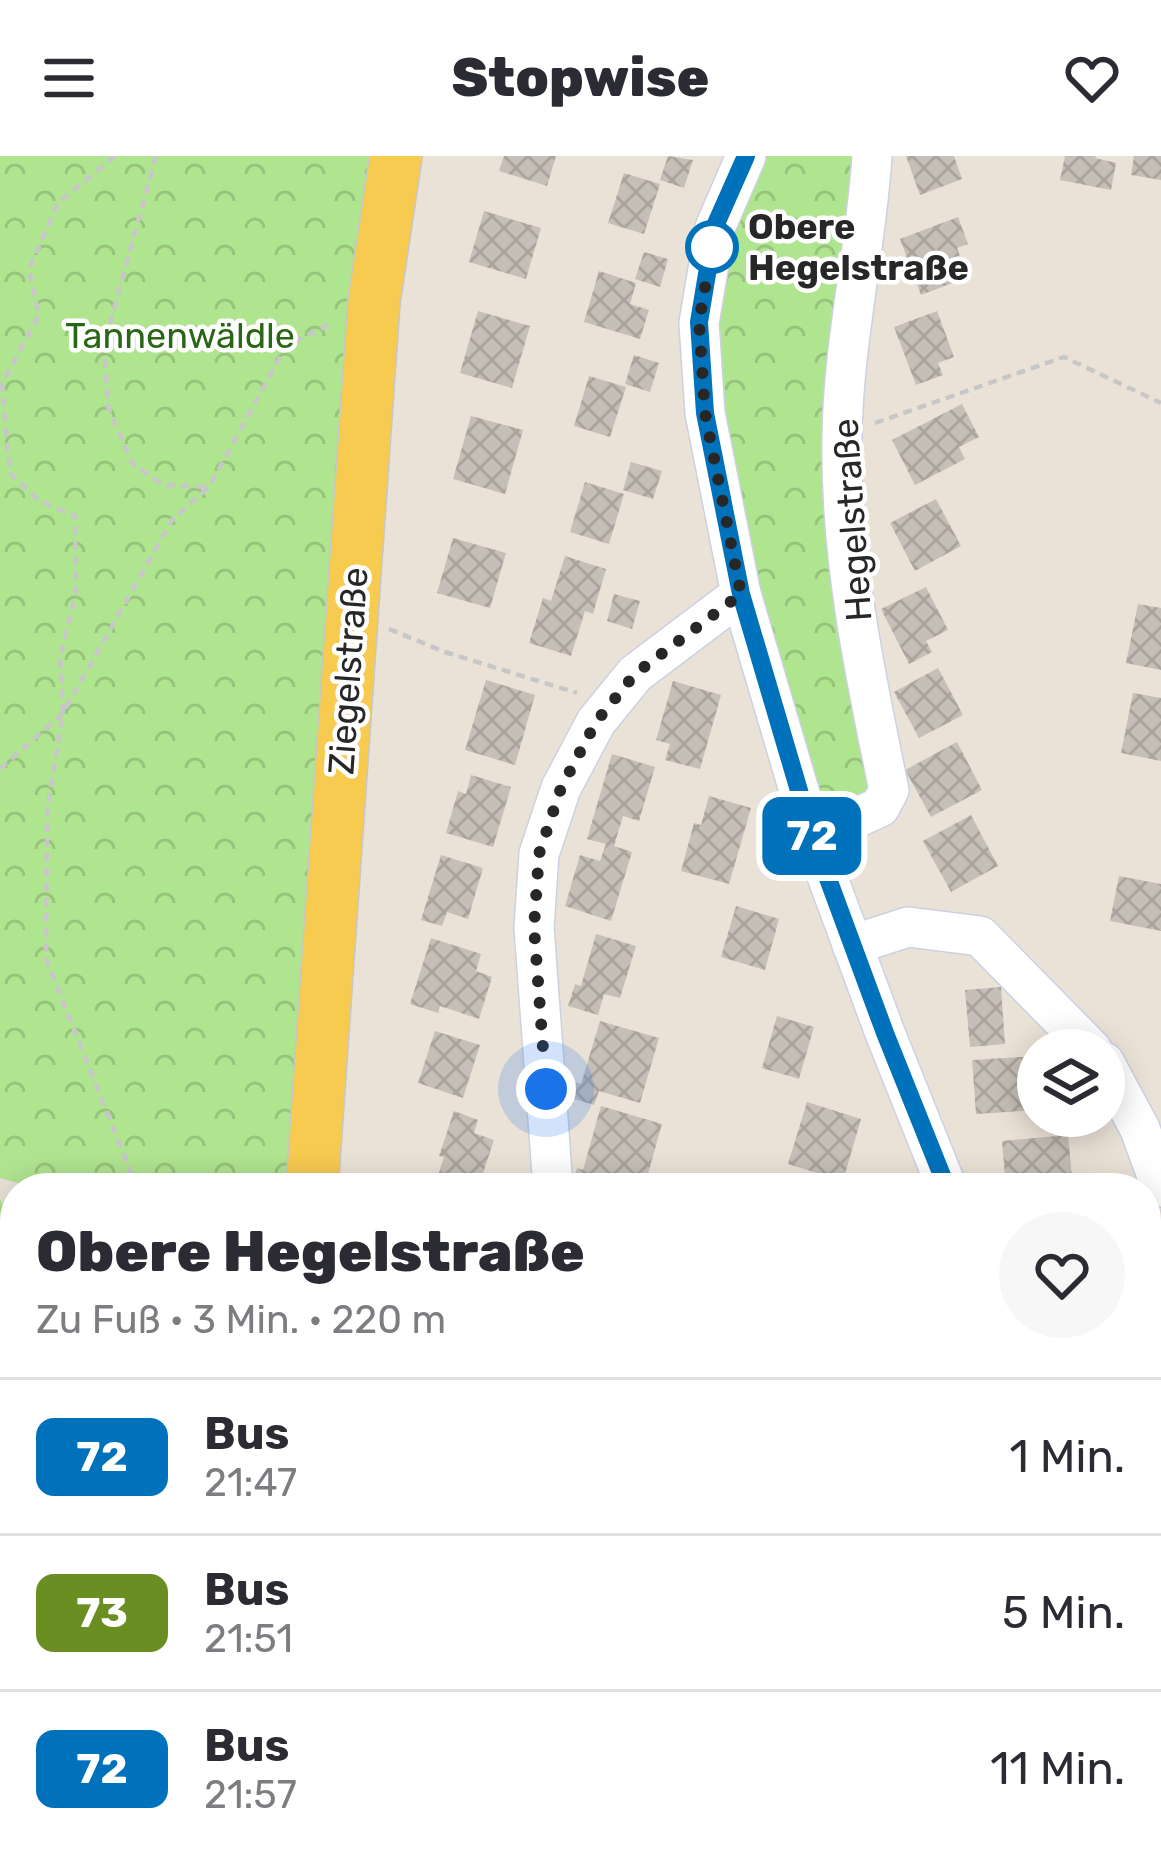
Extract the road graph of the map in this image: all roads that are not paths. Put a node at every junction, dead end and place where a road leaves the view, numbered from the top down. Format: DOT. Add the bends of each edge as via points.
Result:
graph roads {
  1 [pos="396,156"];
  2 [pos="746,156"];
  3 [pos="872,156"];
  4 [pos="741,594"];
  5 [pos="813,838"];
  6 [pos="852,945"];
  7 [pos="1071,1029"];
  8 [pos="1125,1101"];
  9 [pos="313,1173"];
  10 [pos="552,1173"];
  11 [pos="941,1173"];
  12 [pos="1156,1173"];
  1 -- 9 [label="main road, Ziegelstraße" via="374,302"];
  2 -- 4 [label="street" via="715,226 699,322 705,413"];
  3 -- 5 [label="street, Hegelstraße" via="850,327 843,502 861,654 889,790 880,807"];
  4 -- 5 [label="street"];
  4 -- 10 [label="street" via="635,674 596,722 539,854 534,927"];
  5 -- 6 [label="street"];
  6 -- 7 [label="street" via="908,927 980,936"];
  6 -- 11 [label="street"];
  8 -- 12 [label="street"];
}
